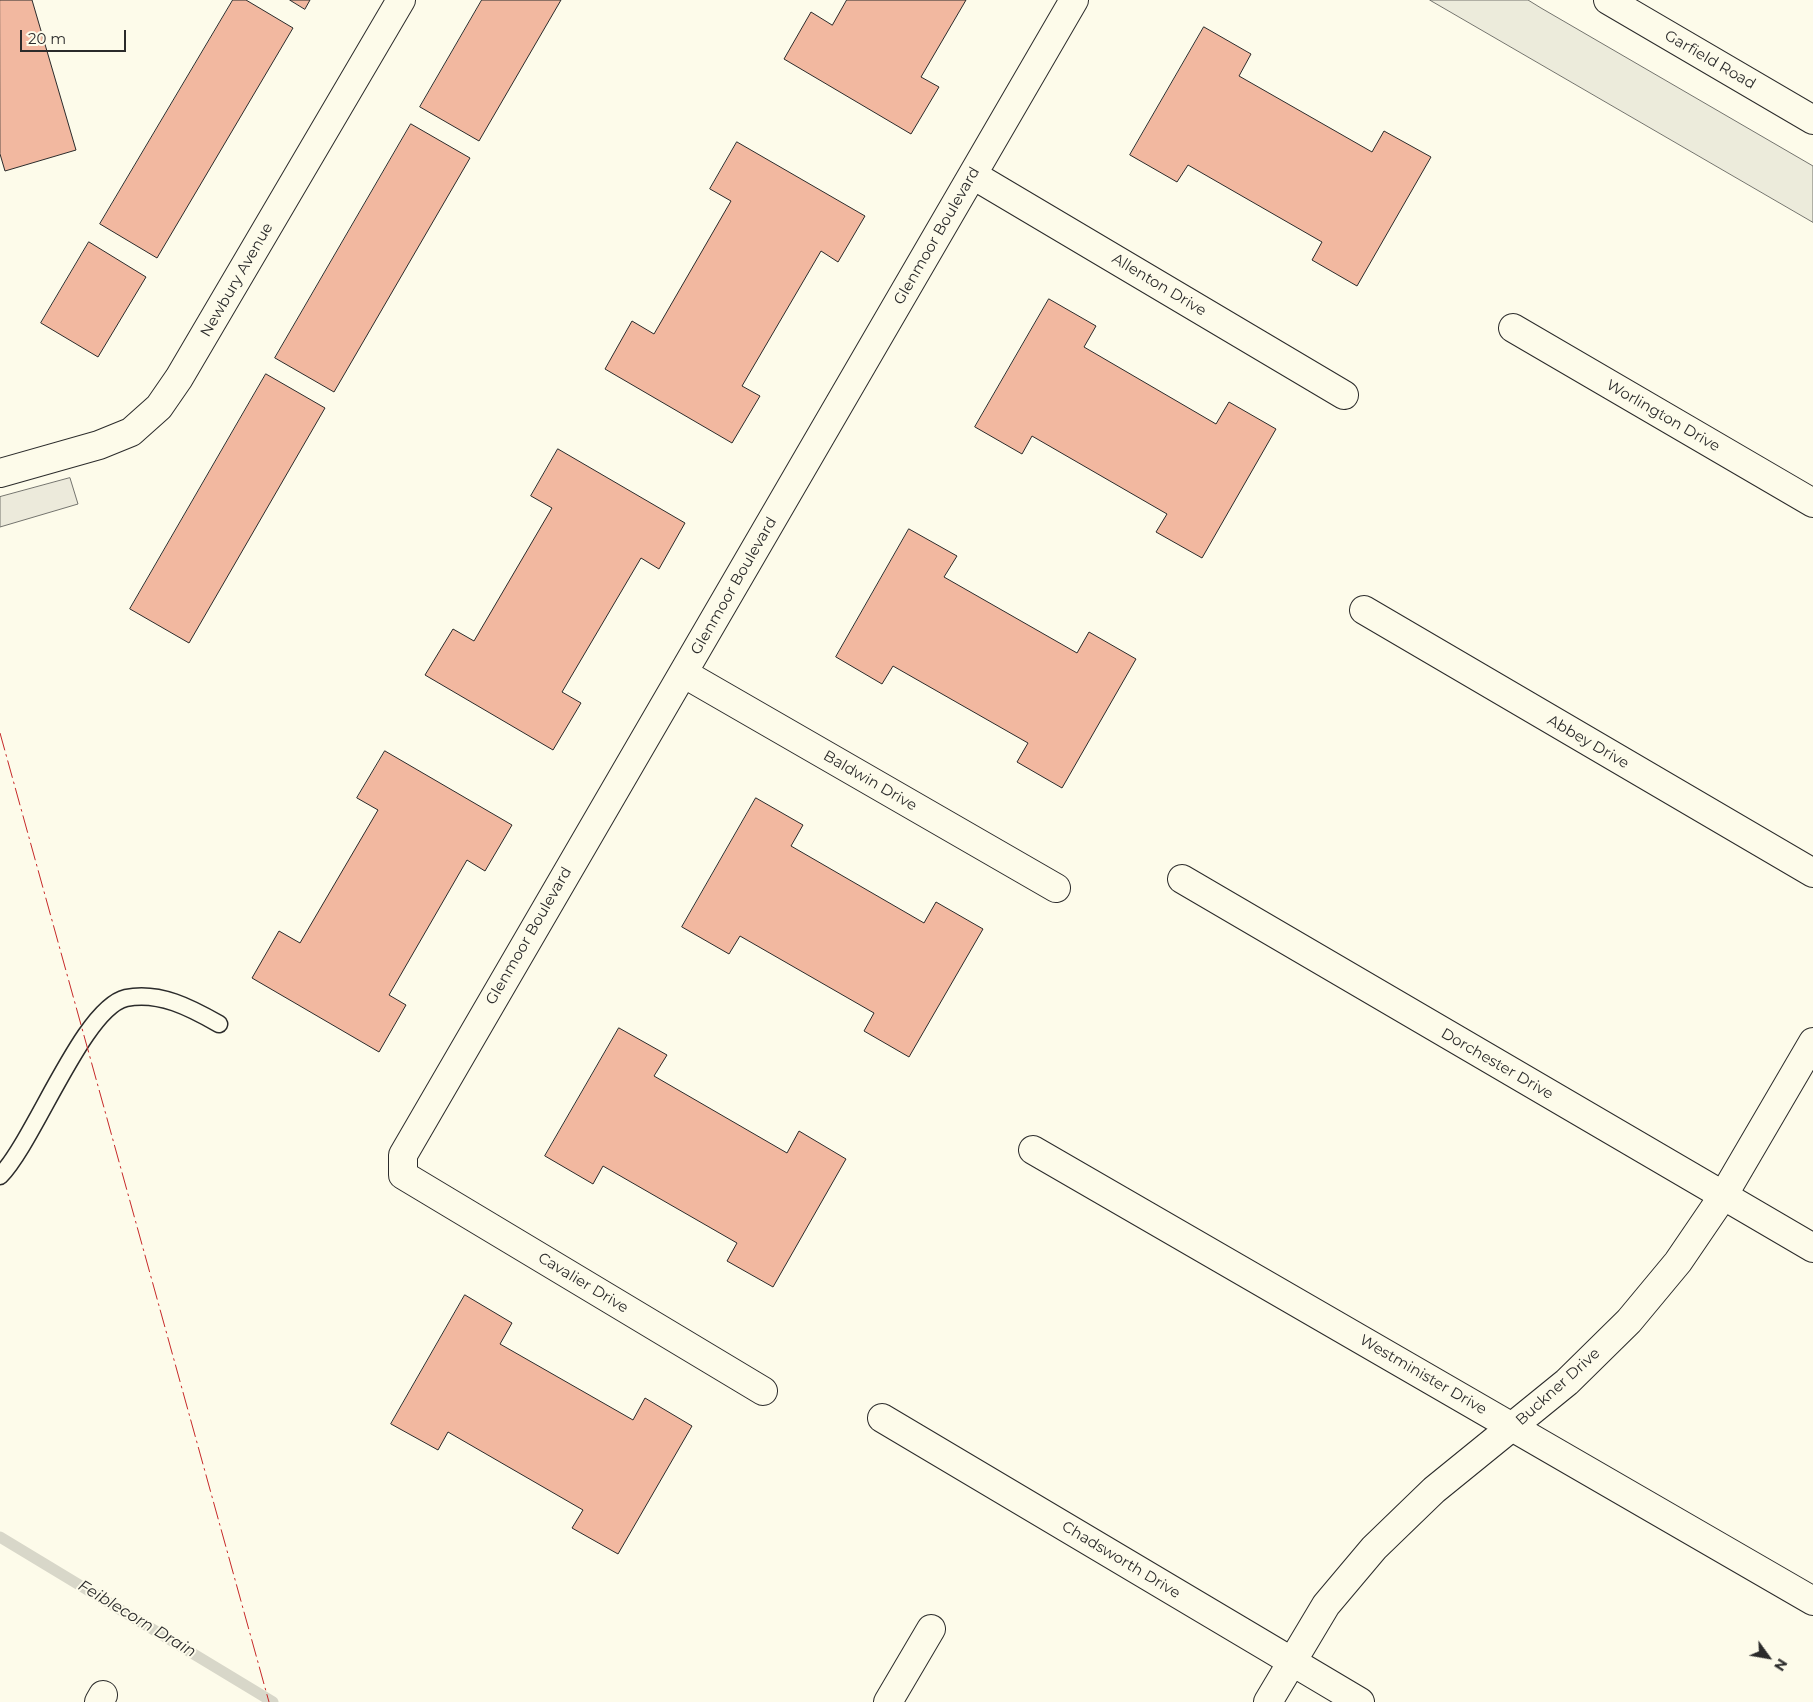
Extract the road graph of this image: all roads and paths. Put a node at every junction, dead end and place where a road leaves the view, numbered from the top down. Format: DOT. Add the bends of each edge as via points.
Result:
graph roads {
  1 [pos="401,0"];
  2 [pos="1074,0"];
  3 [pos="1608,0"];
  4 [pos="1813,120"];
  5 [pos="974,175"];
  6 [pos="1513,328"];
  7 [pos="1344,395"];
  8 [pos="0,474"];
  9 [pos="1813,503"];
  10 [pos="1364,610"];
  11 [pos="683,673"];
  12 [pos="1813,873"];
  13 [pos="1182,879"];
  14 [pos="1056,888"];
  15 [pos="219,1024"];
  16 [pos="1813,1042"];
  17 [pos="1033,1150"];
  18 [pos="0,1176"];
  19 [pos="403,1176"];
  20 [pos="1723,1196"];
  21 [pos="1813,1248"];
  22 [pos="763,1391"];
  23 [pos="882,1418"];
  24 [pos="1514,1427"];
  25 [pos="1813,1601"];
  26 [pos="931,1628"];
  27 [pos="1291,1662"];
  28 [pos="888,1702"];
  29 [pos="1268,1702"];
  30 [pos="1360,1702"];
  1 -- 8 [label="street, Newbury Avenue" via="159,407 131,432 100,445"];
  2 -- 5 [label="street, Glenmoor Boulevard"];
  3 -- 4 [label="street, Garfield Road"];
  5 -- 7 [label="street, Allenton Drive"];
  5 -- 11 [label="street, Glenmoor Boulevard"];
  6 -- 9 [label="street, Worlington Drive"];
  10 -- 12 [label="street, Abbey Drive"];
  11 -- 14 [label="street, Baldwin Drive"];
  11 -- 19 [label="street, Glenmoor Boulevard" via="412,1136 403,1155"];
  13 -- 20 [label="street, Dorchester Drive"];
  15 -- 18 [label="lane" via="171,1000 143,996 124,998 104,1010 89,1029 22,1147"];
  16 -- 20 [label="street, Buckner Drive"];
  17 -- 24 [label="street, Westminister Drive"];
  19 -- 22 [label="street, Cavalier Drive"];
  20 -- 21 [label="street, Dorchester Drive"];
  20 -- 24 [label="street, Buckner Drive" via="1678,1262 1630,1320 1567,1382"];
  23 -- 27 [label="street, Chadsworth Drive"];
  24 -- 25 [label="street, Westminister Drive"];
  24 -- 27 [label="street, Buckner Drive" via="1434,1490 1374,1548 1326,1605"];
  26 -- 28 [label="street"];
  27 -- 29 [label="street, Buckner Drive"];
  27 -- 30 [label="street, Chadsworth Drive"];
}
